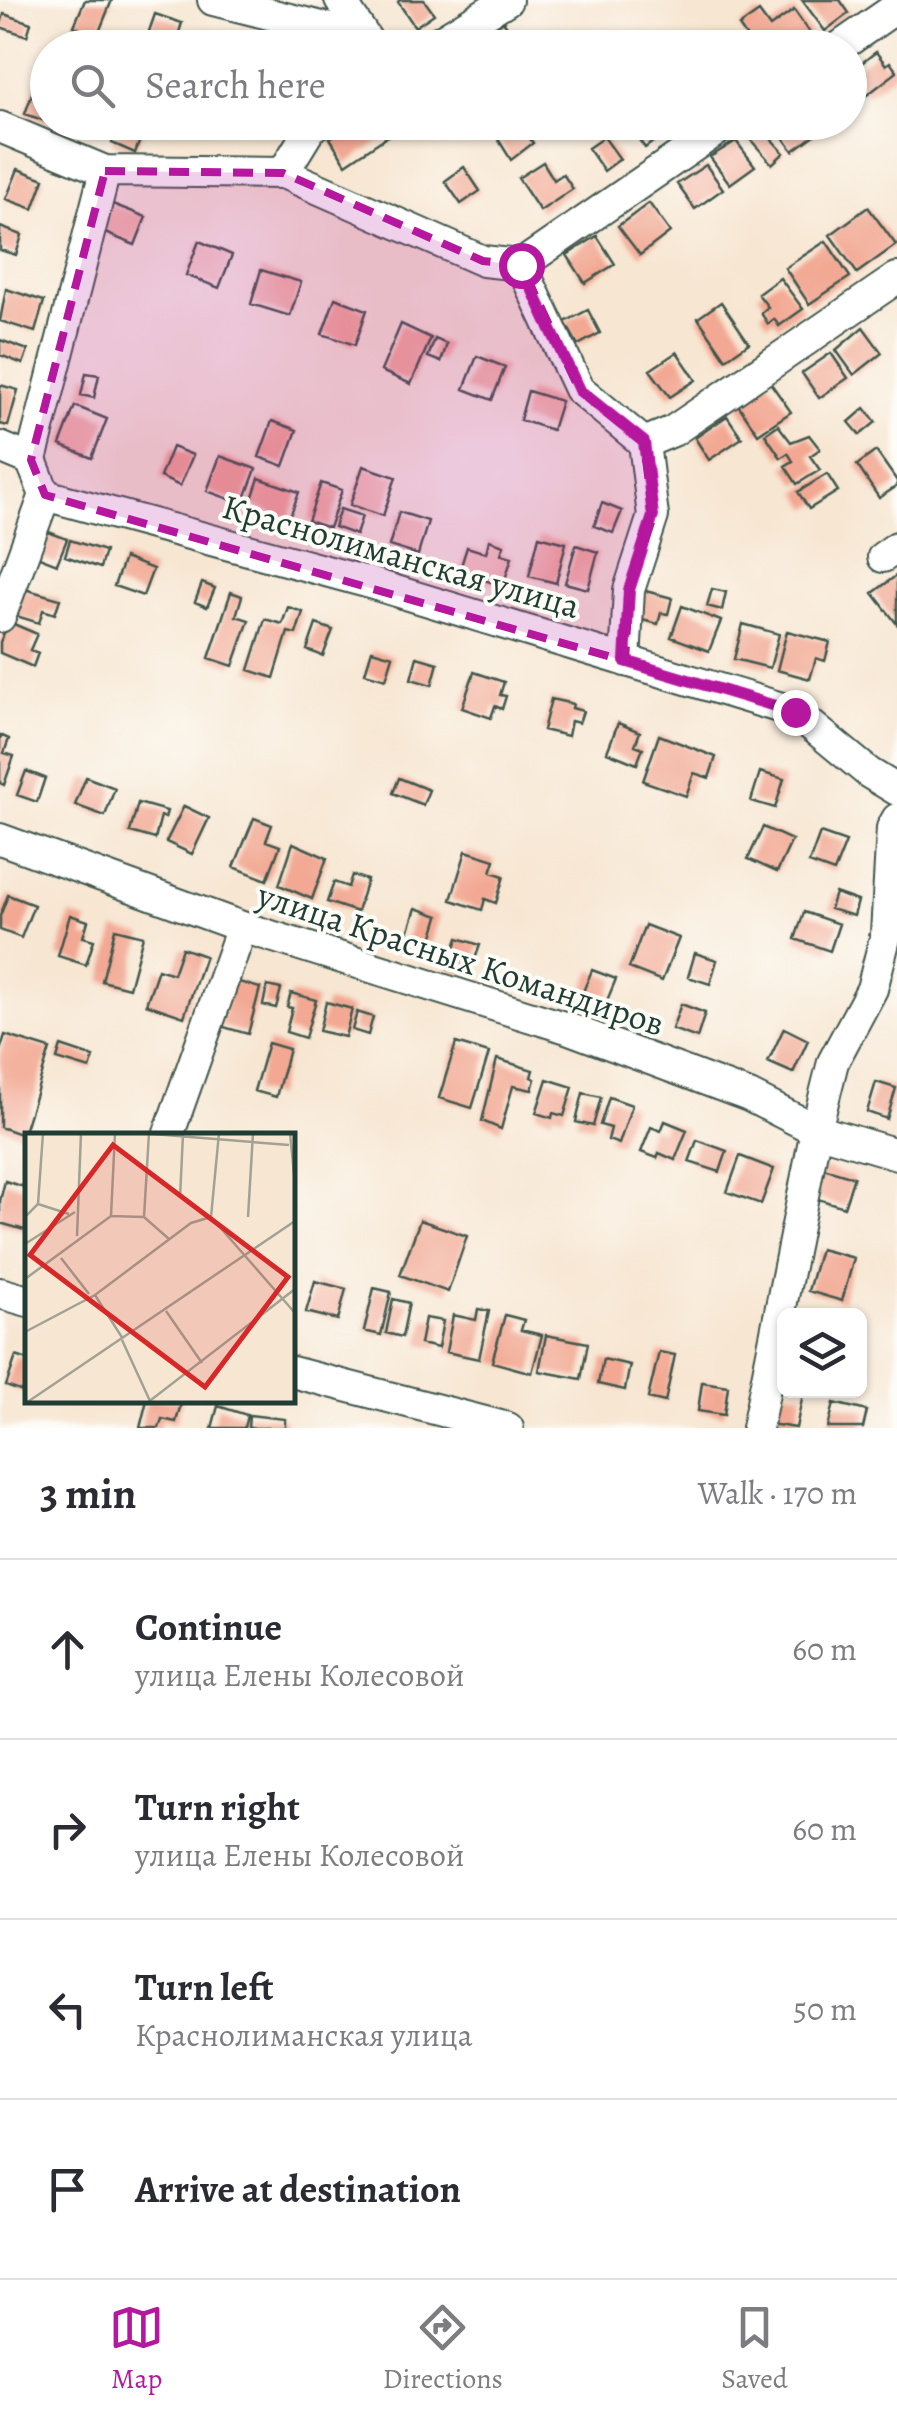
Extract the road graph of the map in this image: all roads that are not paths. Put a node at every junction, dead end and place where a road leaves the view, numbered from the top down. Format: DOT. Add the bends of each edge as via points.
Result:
graph roads {
  1 [pos="213,0"];
  2 [pos="340,0"];
  3 [pos="507,0"];
  4 [pos="897,8"];
  5 [pos="330,30"];
  6 [pos="361,30"];
  7 [pos="458,30"];
  8 [pos="865,30"];
  9 [pos="0,127"];
  10 [pos="30,140"];
  11 [pos="31,140"];
  12 [pos="303,140"];
  13 [pos="703,140"];
  14 [pos="105,171"];
  15 [pos="283,173"];
  16 [pos="521,265"];
  17 [pos="897,278"];
  18 [pos="644,442"];
  19 [pos="0,447"];
  20 [pos="31,460"];
  21 [pos="45,494"];
  22 [pos="0,616"];
  23 [pos="625,661"];
  24 [pos="897,790"];
  25 [pos="897,818"];
  26 [pos="0,839"];
  27 [pos="242,928"];
  28 [pos="816,1130"];
  29 [pos="169,1133"];
  30 [pos="897,1154"];
  31 [pos="0,1293"];
  32 [pos="25,1299"];
  33 [pos="295,1373"];
  34 [pos="508,1428"];
  35 [pos="757,1428"];
  1 -- 5 [label="street"];
  2 -- 6 [label="street"];
  3 -- 7 [label="street"];
  4 -- 8 [label="street"];
  9 -- 10 [label="street"];
  11 -- 14 [label="street"];
  12 -- 15 [label="street"];
  13 -- 16 [label="street"];
  14 -- 15 [label="street"];
  14 -- 20 [label="street"];
  15 -- 16 [label="street" via="484,262"];
  16 -- 18 [label="street" via="579,390"];
  17 -- 18 [label="street" via="674,431"];
  18 -- 23 [label="street" via="653,516 629,590"];
  19 -- 20 [label="street"];
  20 -- 21 [label="street"];
  21 -- 22 [label="street"];
  21 -- 23 [label="street, Краснолиманская улица"];
  23 -- 24 [label="street, Краснолиманская улица" via="795,712"];
  25 -- 28 [label="street" via="886,934 872,989 834,1062"];
  26 -- 27 [label="street, улица Красных Командиров"];
  27 -- 28 [label="street, улица Красных Командиров" via="567,1028 749,1096"];
  27 -- 29 [label="street"];
  28 -- 30 [label="street, улица Красных Командиров"];
  28 -- 35 [label="street"];
  31 -- 32 [label="street"];
  33 -- 34 [label="street"];
}
